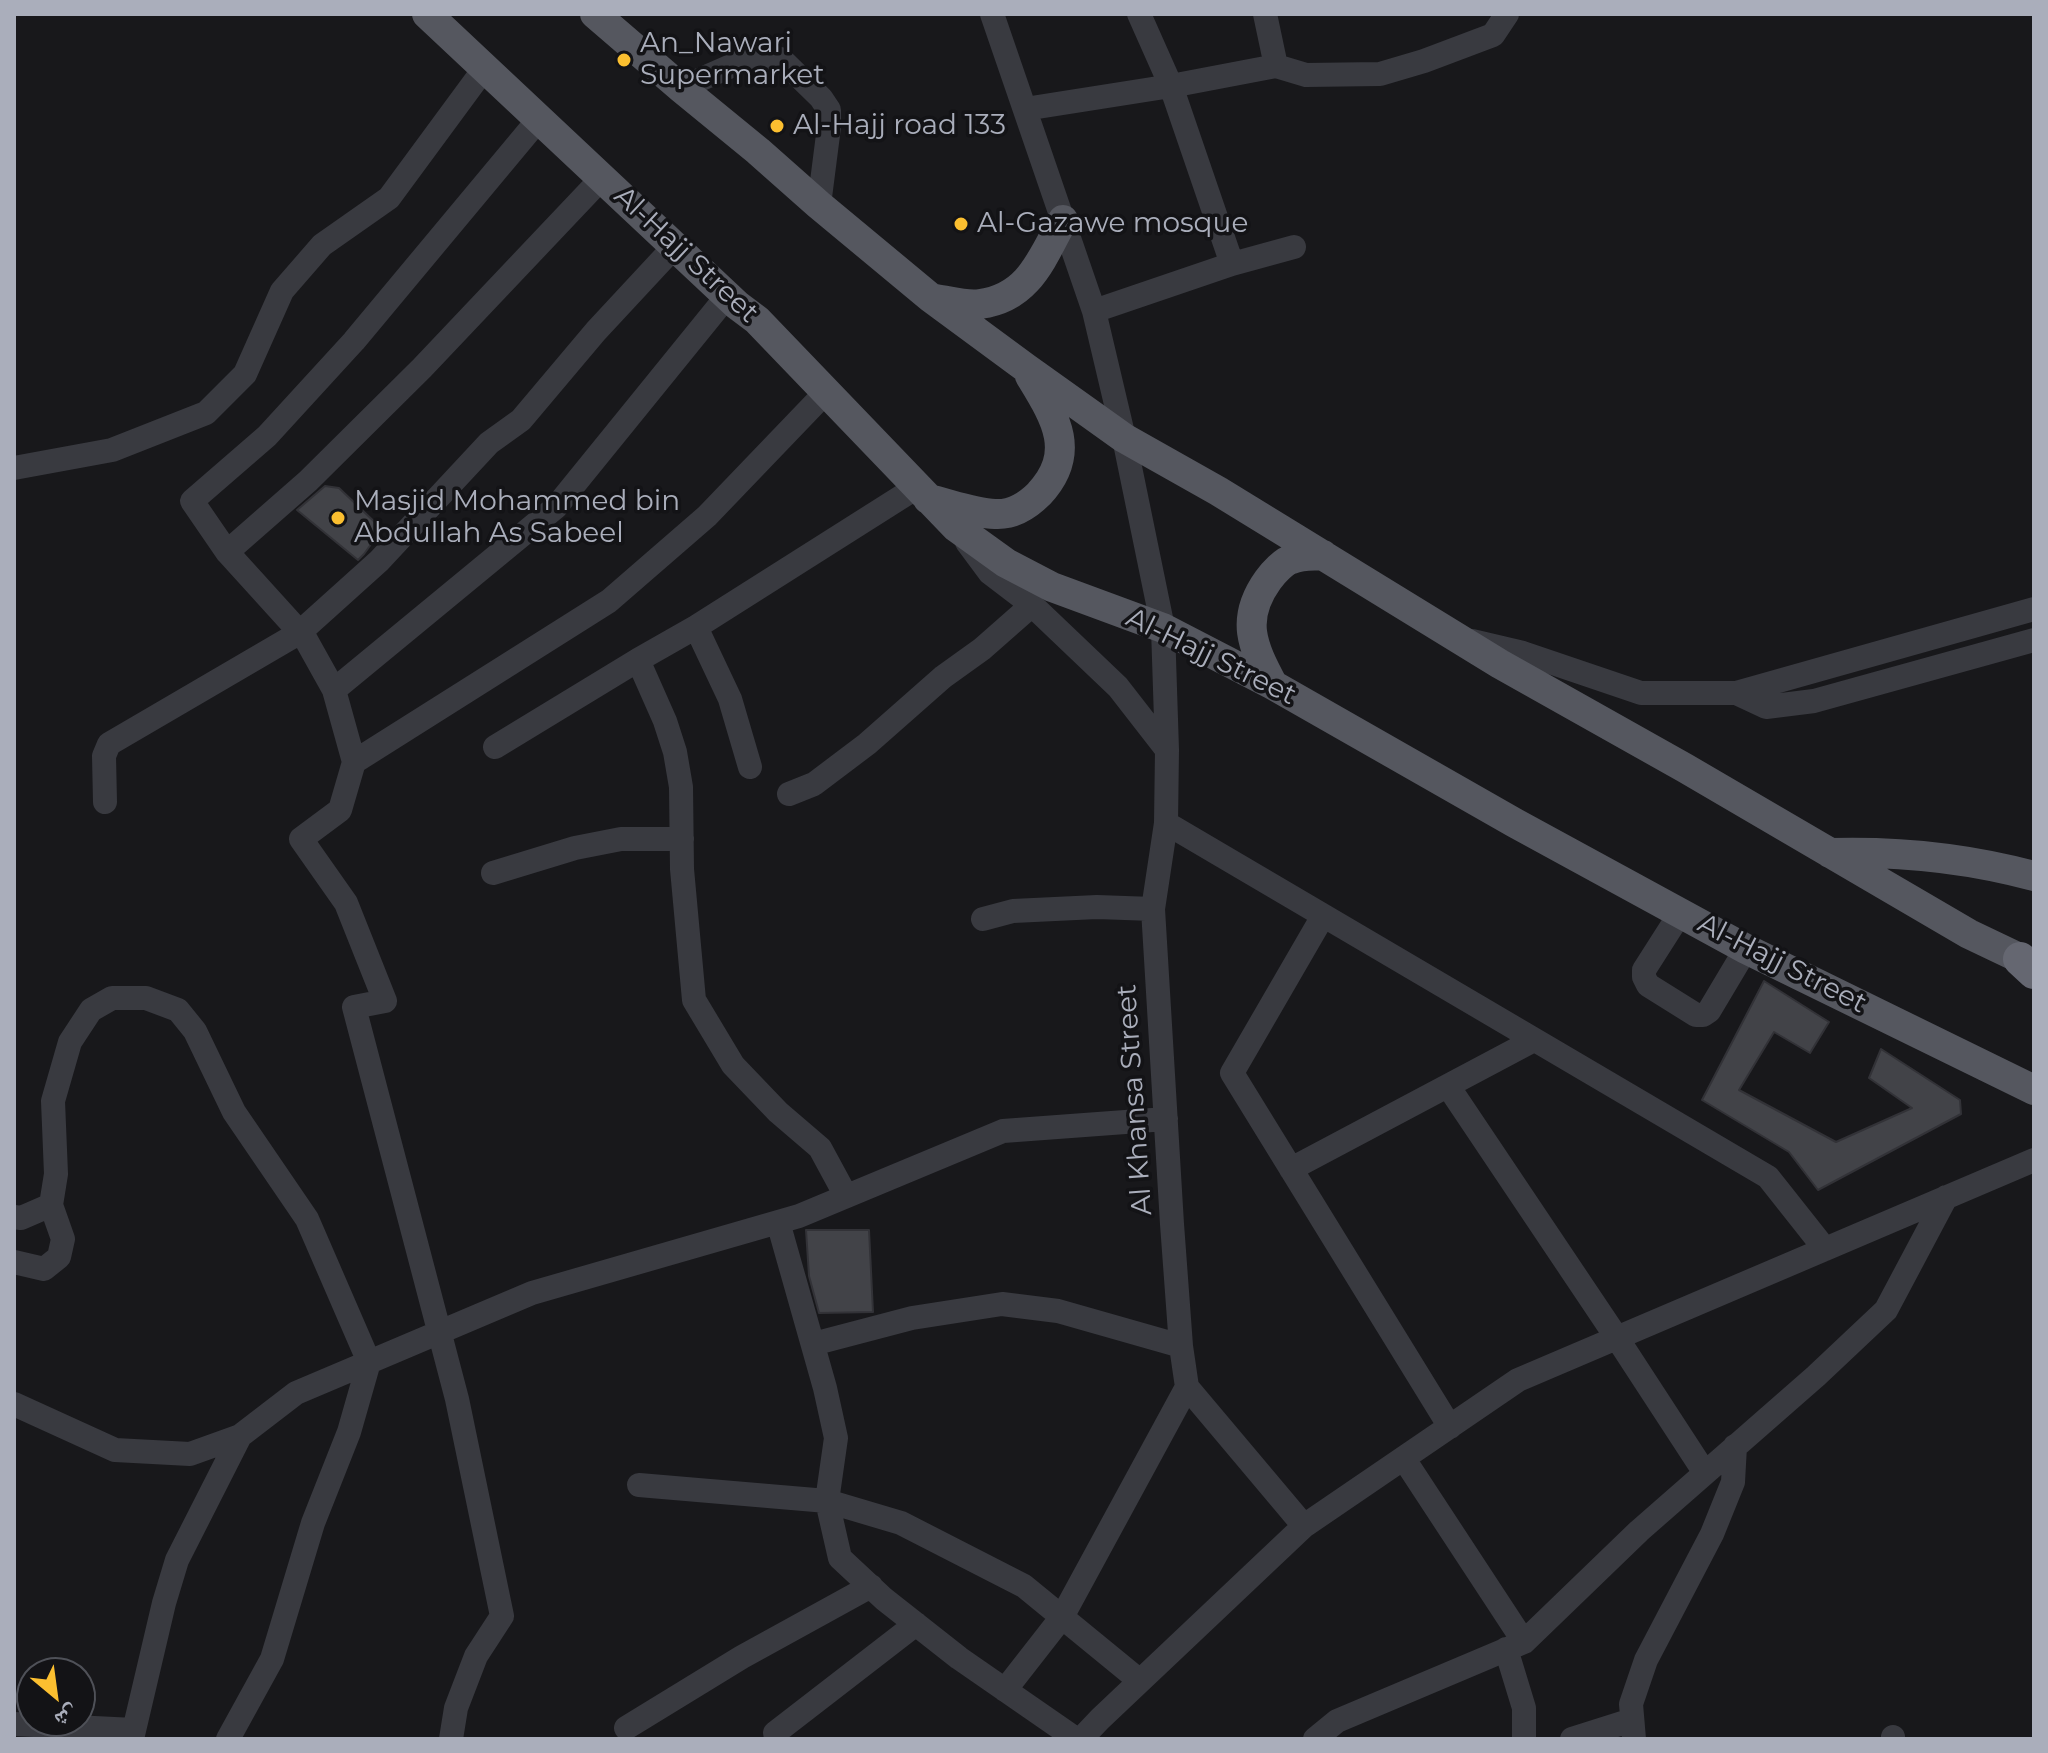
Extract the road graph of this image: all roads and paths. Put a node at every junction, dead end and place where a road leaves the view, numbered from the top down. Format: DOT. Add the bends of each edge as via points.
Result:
graph roads {
  1 [pos="427,14"];
  2 [pos="992,14"];
  3 [pos="1139,14"];
  4 [pos="1265,14"];
  5 [pos="1507,14"];
  6 [pos="602,16"];
  7 [pos="1276,66"];
  8 [pos="484,69"];
  9 [pos="1171,86"];
  10 [pos="681,88"];
  11 [pos="1025,109"];
  12 [pos="539,119"];
  13 [pos="602,178"];
  14 [pos="819,205"];
  15 [pos="1063,220"];
  16 [pos="675,246"];
  17 [pos="1294,247"];
  18 [pos="1232,264"];
  19 [pos="728,295"];
  20 [pos="931,298"];
  21 [pos="1094,311"];
  22 [pos="1026,368"];
  23 [pos="826,392"];
  24 [pos="1124,438"];
  25 [pos="14,468"];
  26 [pos="922,493"];
  27 [pos="956,527"];
  28 [pos="227,552"];
  29 [pos="1323,555"];
  30 [pos="1032,605"];
  31 [pos="2034,609"];
  32 [pos="696,627"];
  33 [pos="1163,628"];
  34 [pos="299,633"];
  35 [pos="1456,637"];
  36 [pos="2034,640"];
  37 [pos="638,660"];
  38 [pos="1273,685"];
  39 [pos="334,690"];
  40 [pos="1736,693"];
  41 [pos="495,747"];
  42 [pos="1167,750"];
  43 [pos="354,762"];
  44 [pos="750,767"];
  45 [pos="789,794"];
  46 [pos="105,802"];
  47 [pos="1166,823"];
  48 [pos="682,839"];
  49 [pos="1830,853"];
  50 [pos="493,873"];
  51 [pos="2034,876"];
  52 [pos="1153,909"];
  53 [pos="1681,912"];
  54 [pos="1323,916"];
  55 [pos="983,919"];
  56 [pos="1746,949"];
  57 [pos="2029,966"];
  58 [pos="1534,1040"];
  59 [pos="1448,1086"];
  60 [pos="2034,1090"];
  61 [pos="1166,1119"];
  62 [pos="2034,1160"];
  63 [pos="1291,1169"];
  64 [pos="846,1196"];
  65 [pos="1946,1197"];
  66 [pos="51,1205"];
  67 [pos="14,1217"];
  68 [pos="778,1222"];
  69 [pos="1825,1249"];
  70 [pos="14,1262"];
  71 [pos="439,1333"];
  72 [pos="1617,1338"];
  73 [pos="813,1344"];
  74 [pos="1181,1346"];
  75 [pos="369,1362"];
  76 [pos="1187,1387"];
  77 [pos="14,1404"];
  78 [pos="1450,1427"];
  79 [pos="240,1436"];
  80 [pos="1735,1446"];
  81 [pos="1404,1459"];
  82 [pos="1705,1473"];
  83 [pos="639,1485"];
  84 [pos="827,1501"];
  85 [pos="1304,1526"];
  86 [pos="871,1586"];
  87 [pos="1062,1617"];
  88 [pos="916,1624"];
  89 [pos="1515,1646"];
  90 [pos="1140,1681"];
  91 [pos="1005,1690"];
  92 [pos="14,1724"];
  93 [pos="626,1728"];
  94 [pos="1633,1730"];
  95 [pos="775,1733"];
  96 [pos="133,1735"];
  97 [pos="228,1739"];
  98 [pos="451,1739"];
  99 [pos="1079,1739"];
  100 [pos="1315,1739"];
  101 [pos="1524,1739"];
  102 [pos="1572,1739"];
  1 -- 8 [label="main road, Al-Hajj Street"];
  2 -- 11 [label="street"];
  3 -- 9 [label="street"];
  4 -- 7 [label="street"];
  5 -- 7 [label="street" via="1493,35 1380,74 1306,75"];
  6 -- 10 [label="main road"];
  7 -- 9 [label="street"];
  8 -- 12 [label="main road, Al-Hajj Street"];
  8 -- 25 [label="street" via="389,198 322,245 282,291 245,374 206,413 112,450"];
  9 -- 11 [label="street"];
  9 -- 18 [label="street"];
  10 -- 14 [label="main road"];
  10 -- 14 [label="street" via="747,59 781,59 829,110"];
  11 -- 15 [label="street"];
  12 -- 13 [label="main road, Al-Hajj Street"];
  12 -- 28 [label="street" via="354,341 267,436 192,501"];
  13 -- 16 [label="main road, Al-Hajj Street"];
  13 -- 28 [label="street" via="422,368"];
  14 -- 20 [label="main road"];
  15 -- 20 [label="main road" via="1027,283 1007,298 977,305"];
  15 -- 21 [label="street"];
  16 -- 19 [label="main road, Al-Hajj Street"];
  16 -- 34 [label="street" via="521,420 489,443 379,561"];
  17 -- 18 [label="street"];
  18 -- 21 [label="street"];
  19 -- 23 [label="main road, Al-Hajj Street"];
  19 -- 39 [label="street" via="556,507"];
  20 -- 22 [label="main road"];
  21 -- 24 [label="street"];
  22 -- 24 [label="main road"];
  22 -- 26 [label="main road" via="1055,420 1061,451 1046,486 1029,504 997,515"];
  23 -- 26 [label="main road, Al-Hajj Street"];
  23 -- 43 [label="street" via="707,516 609,601"];
  24 -- 29 [label="main road"];
  24 -- 33 [label="street, Al Khansa Street"];
  26 -- 27 [label="main road, Al-Hajj Street"];
  26 -- 32 [label="street"];
  27 -- 30 [label="street" via="990,573"];
  27 -- 33 [label="main road, Al-Hajj Street" via="1006,563 1052,587"];
  28 -- 34 [label="street"];
  29 -- 35 [label="main road"];
  29 -- 38 [label="main road" via="1290,559 1256,597 1252,634"];
  30 -- 42 [label="street" via="1118,687"];
  30 -- 45 [label="street" via="867,744 814,784"];
  31 -- 40 [label="street"];
  32 -- 37 [label="street"];
  32 -- 44 [label="street" via="730,699"];
  33 -- 38 [label="main road, Al-Hajj Street"];
  33 -- 42 [label="street, Al Khansa Street"];
  34 -- 39 [label="street"];
  34 -- 46 [label="street" via="109,744 104,756"];
  35 -- 40 [label="street" via="1523,653 1641,693"];
  35 -- 49 [label="main road"];
  36 -- 40 [label="street" via="1814,701 1766,707"];
  37 -- 41 [label="street"];
  37 -- 48 [label="street" via="675,752"];
  38 -- 53 [label="main road, Al-Hajj Street"];
  39 -- 43 [label="street"];
  42 -- 47 [label="street, Al Khansa Street"];
  43 -- 71 [label="street" via="340,810 301,839 346,903 385,1001 354,1007"];
  47 -- 52 [label="street, Al Khansa Street"];
  47 -- 54 [label="street"];
  48 -- 50 [label="street" via="621,839"];
  48 -- 64 [label="street" via="694,1000 733,1065 820,1148"];
  49 -- 51 [label="main road" via="1927,855"];
  49 -- 57 [label="main road"];
  52 -- 55 [label="street" via="1013,911"];
  52 -- 61 [label="street, Al Khansa Street"];
  53 -- 56 [label="main road, Al-Hajj Street"];
  53 -- 56 [label="street" via="1644,977 1648,985 1696,1015 1709,1011"];
  54 -- 58 [label="street"];
  54 -- 63 [label="street" via="1232,1073"];
  56 -- 60 [label="main road, Al-Hajj Street"];
  58 -- 59 [label="street"];
  58 -- 69 [label="street" via="1768,1177"];
  59 -- 63 [label="street"];
  59 -- 72 [label="street"];
  61 -- 64 [label="street" via="1003,1131"];
  61 -- 74 [label="street, Al Khansa Street"];
  62 -- 65 [label="street"];
  63 -- 78 [label="street"];
  64 -- 68 [label="street"];
  65 -- 69 [label="street"];
  65 -- 80 [label="street" via="1886,1310"];
  66 -- 67 [label="street"];
  66 -- 70 [label="street" via="63,1239 59,1257 44,1269"];
  66 -- 75 [label="street" via="56,1174 53,1101 70,1042 91,1010 112,998 146,998 178,1010 195,1031 234,1112 307,1219"];
  68 -- 71 [label="street" via="532,1293"];
  68 -- 73 [label="street"];
  69 -- 72 [label="street"];
  71 -- 75 [label="street"];
  71 -- 98 [label="street" via="502,1616 476,1656 456,1708"];
  72 -- 78 [label="street" via="1518,1380"];
  72 -- 82 [label="street"];
  73 -- 74 [label="street" via="912,1318 1002,1304 1058,1311"];
  73 -- 84 [label="street" via="836,1438"];
  74 -- 76 [label="street, Al Khansa Street"];
  75 -- 79 [label="street" via="296,1393"];
  75 -- 97 [label="street" via="272,1659"];
  76 -- 85 [label="street"];
  76 -- 87 [label="street"];
  77 -- 79 [label="street" via="115,1450 190,1454"];
  78 -- 81 [label="street"];
  79 -- 96 [label="street" via="177,1560"];
  80 -- 82 [label="street"];
  80 -- 94 [label="street" via="1733,1482 1712,1534 1646,1660 1631,1704"];
  81 -- 85 [label="street"];
  81 -- 89 [label="street"];
  82 -- 89 [label="street"];
  83 -- 84 [label="street"];
  84 -- 86 [label="street" via="840,1558"];
  84 -- 87 [label="street" via="901,1523 1024,1586"];
  85 -- 90 [label="street"];
  86 -- 88 [label="street"];
  86 -- 93 [label="street"];
  87 -- 90 [label="street"];
  87 -- 91 [label="street"];
  88 -- 91 [label="street"];
  88 -- 95 [label="street"];
  89 -- 100 [label="street" via="1337,1721"];
  89 -- 101 [label="street"];
  90 -- 99 [label="street"];
  91 -- 99 [label="street"];
  92 -- 96 [label="street"];
  94 -- 102 [label="street"];
}
